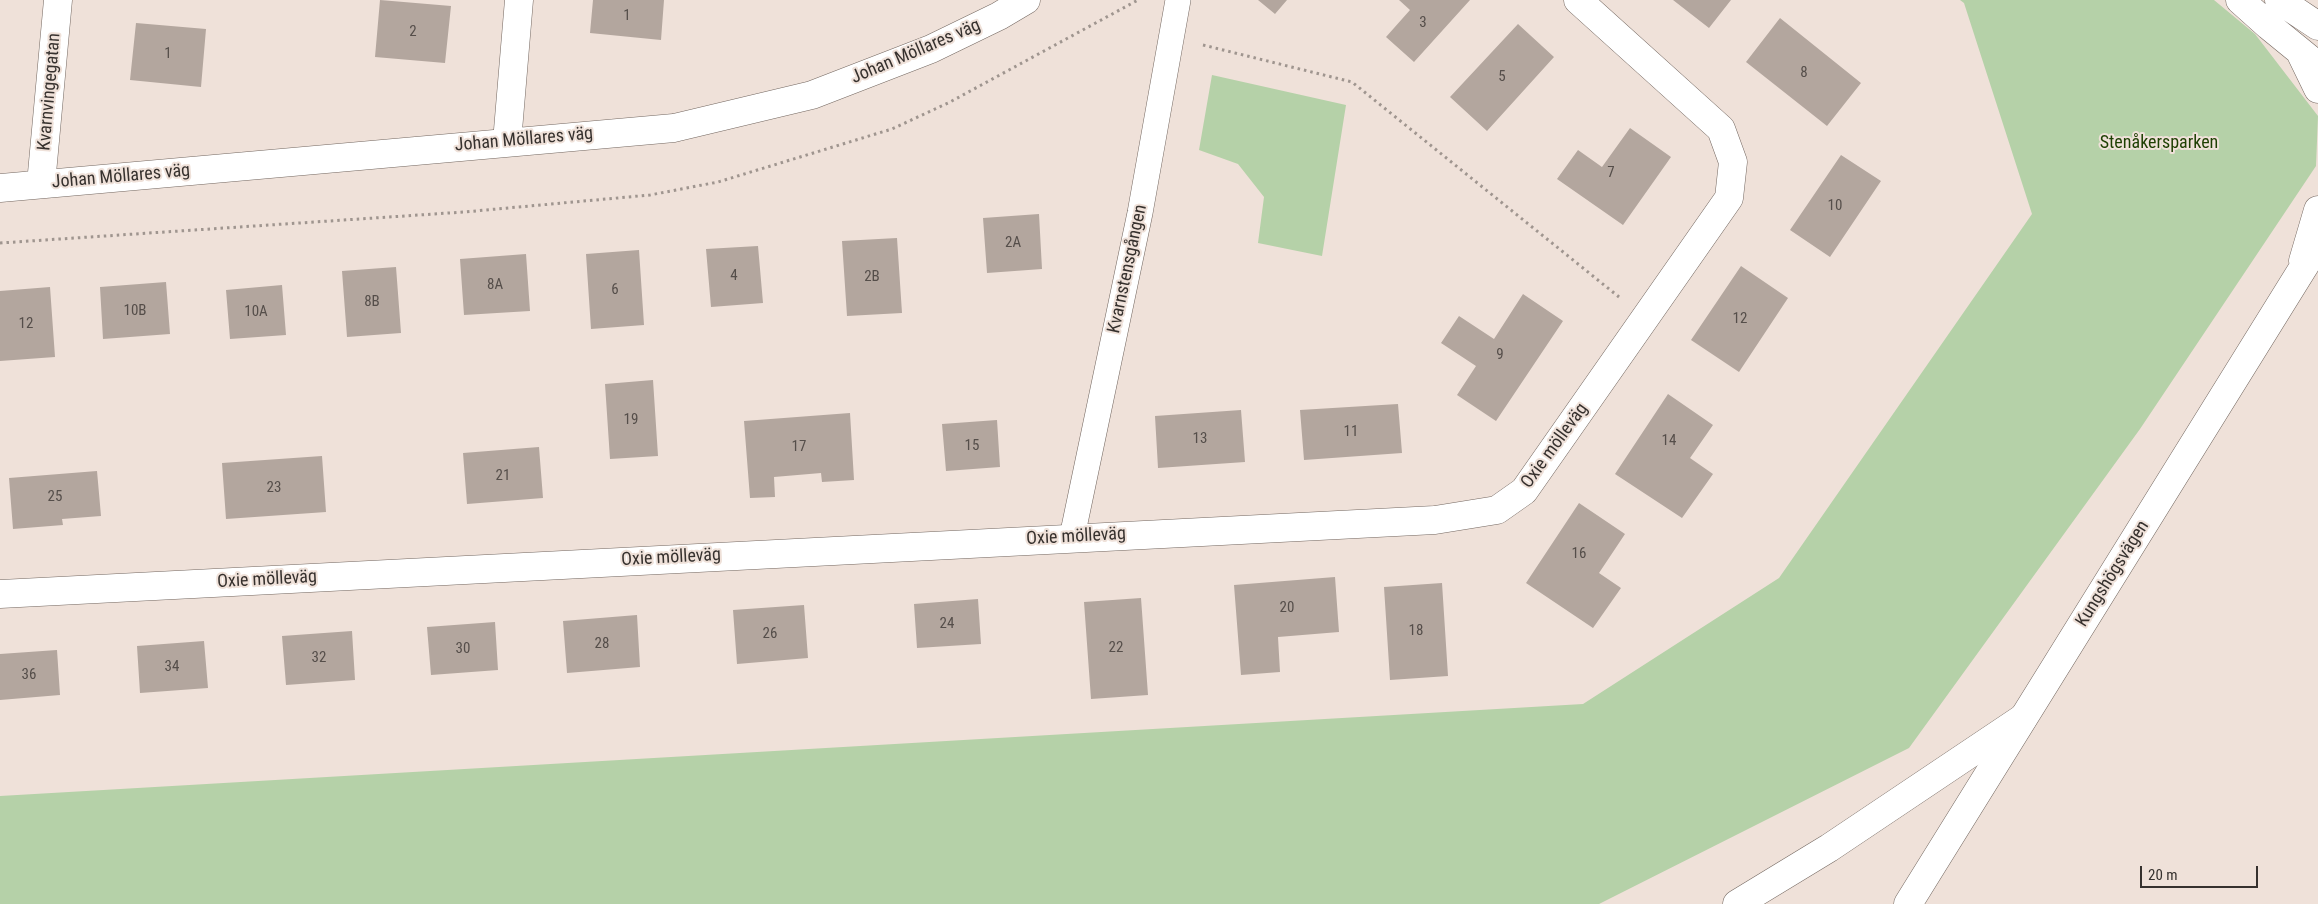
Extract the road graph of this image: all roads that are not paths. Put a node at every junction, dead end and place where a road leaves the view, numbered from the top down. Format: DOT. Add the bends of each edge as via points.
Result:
graph roads {
  1 [pos="58,0"];
  2 [pos="519,0"];
  3 [pos="1026,0"];
  4 [pos="1178,0"];
  5 [pos="1578,0"];
  6 [pos="2240,0"];
  7 [pos="2279,0"];
  8 [pos="997,8"];
  9 [pos="2318,26"];
  10 [pos="2309,59"];
  11 [pos="2318,89"];
  12 [pos="507,142"];
  13 [pos="42,184"];
  14 [pos="0,188"];
  15 [pos="2318,210"];
  16 [pos="2318,244"];
  17 [pos="2300,272"];
  18 [pos="1072,537"];
  19 [pos="0,594"];
  20 [pos="2023,718"];
  21 [pos="1737,904"];
  22 [pos="1908,904"];
  1 -- 13 [label="main road, Kvarnvingegatan"];
  2 -- 12 [label="main road"];
  3 -- 8 [label="main road, Johan Möllares väg"];
  4 -- 18 [label="street, Kvarnstensgången" via="1140,214"];
  5 -- 18 [label="main road, Oxie mölleväg" via="1721,129 1733,162 1729,198 1524,491 1497,510 1435,520"];
  6 -- 10 [label="main road"];
  7 -- 9 [label="main road"];
  8 -- 12 [label="main road, Johan Möllares väg" via="930,49 812,96 674,128"];
  10 -- 11 [label="main road"];
  12 -- 13 [label="main road, Johan Möllares väg"];
  13 -- 14 [label="main road, Johan Möllares väg"];
  15 -- 17 [label="main road"];
  16 -- 17 [label="main road, Kungshögsvägen"];
  17 -- 20 [label="main road, Kungshögsvägen"];
  18 -- 19 [label="main road, Oxie mölleväg"];
  20 -- 21 [label="main road" via="1829,848"];
  20 -- 22 [label="main road, Kungshögsvägen"];
}
